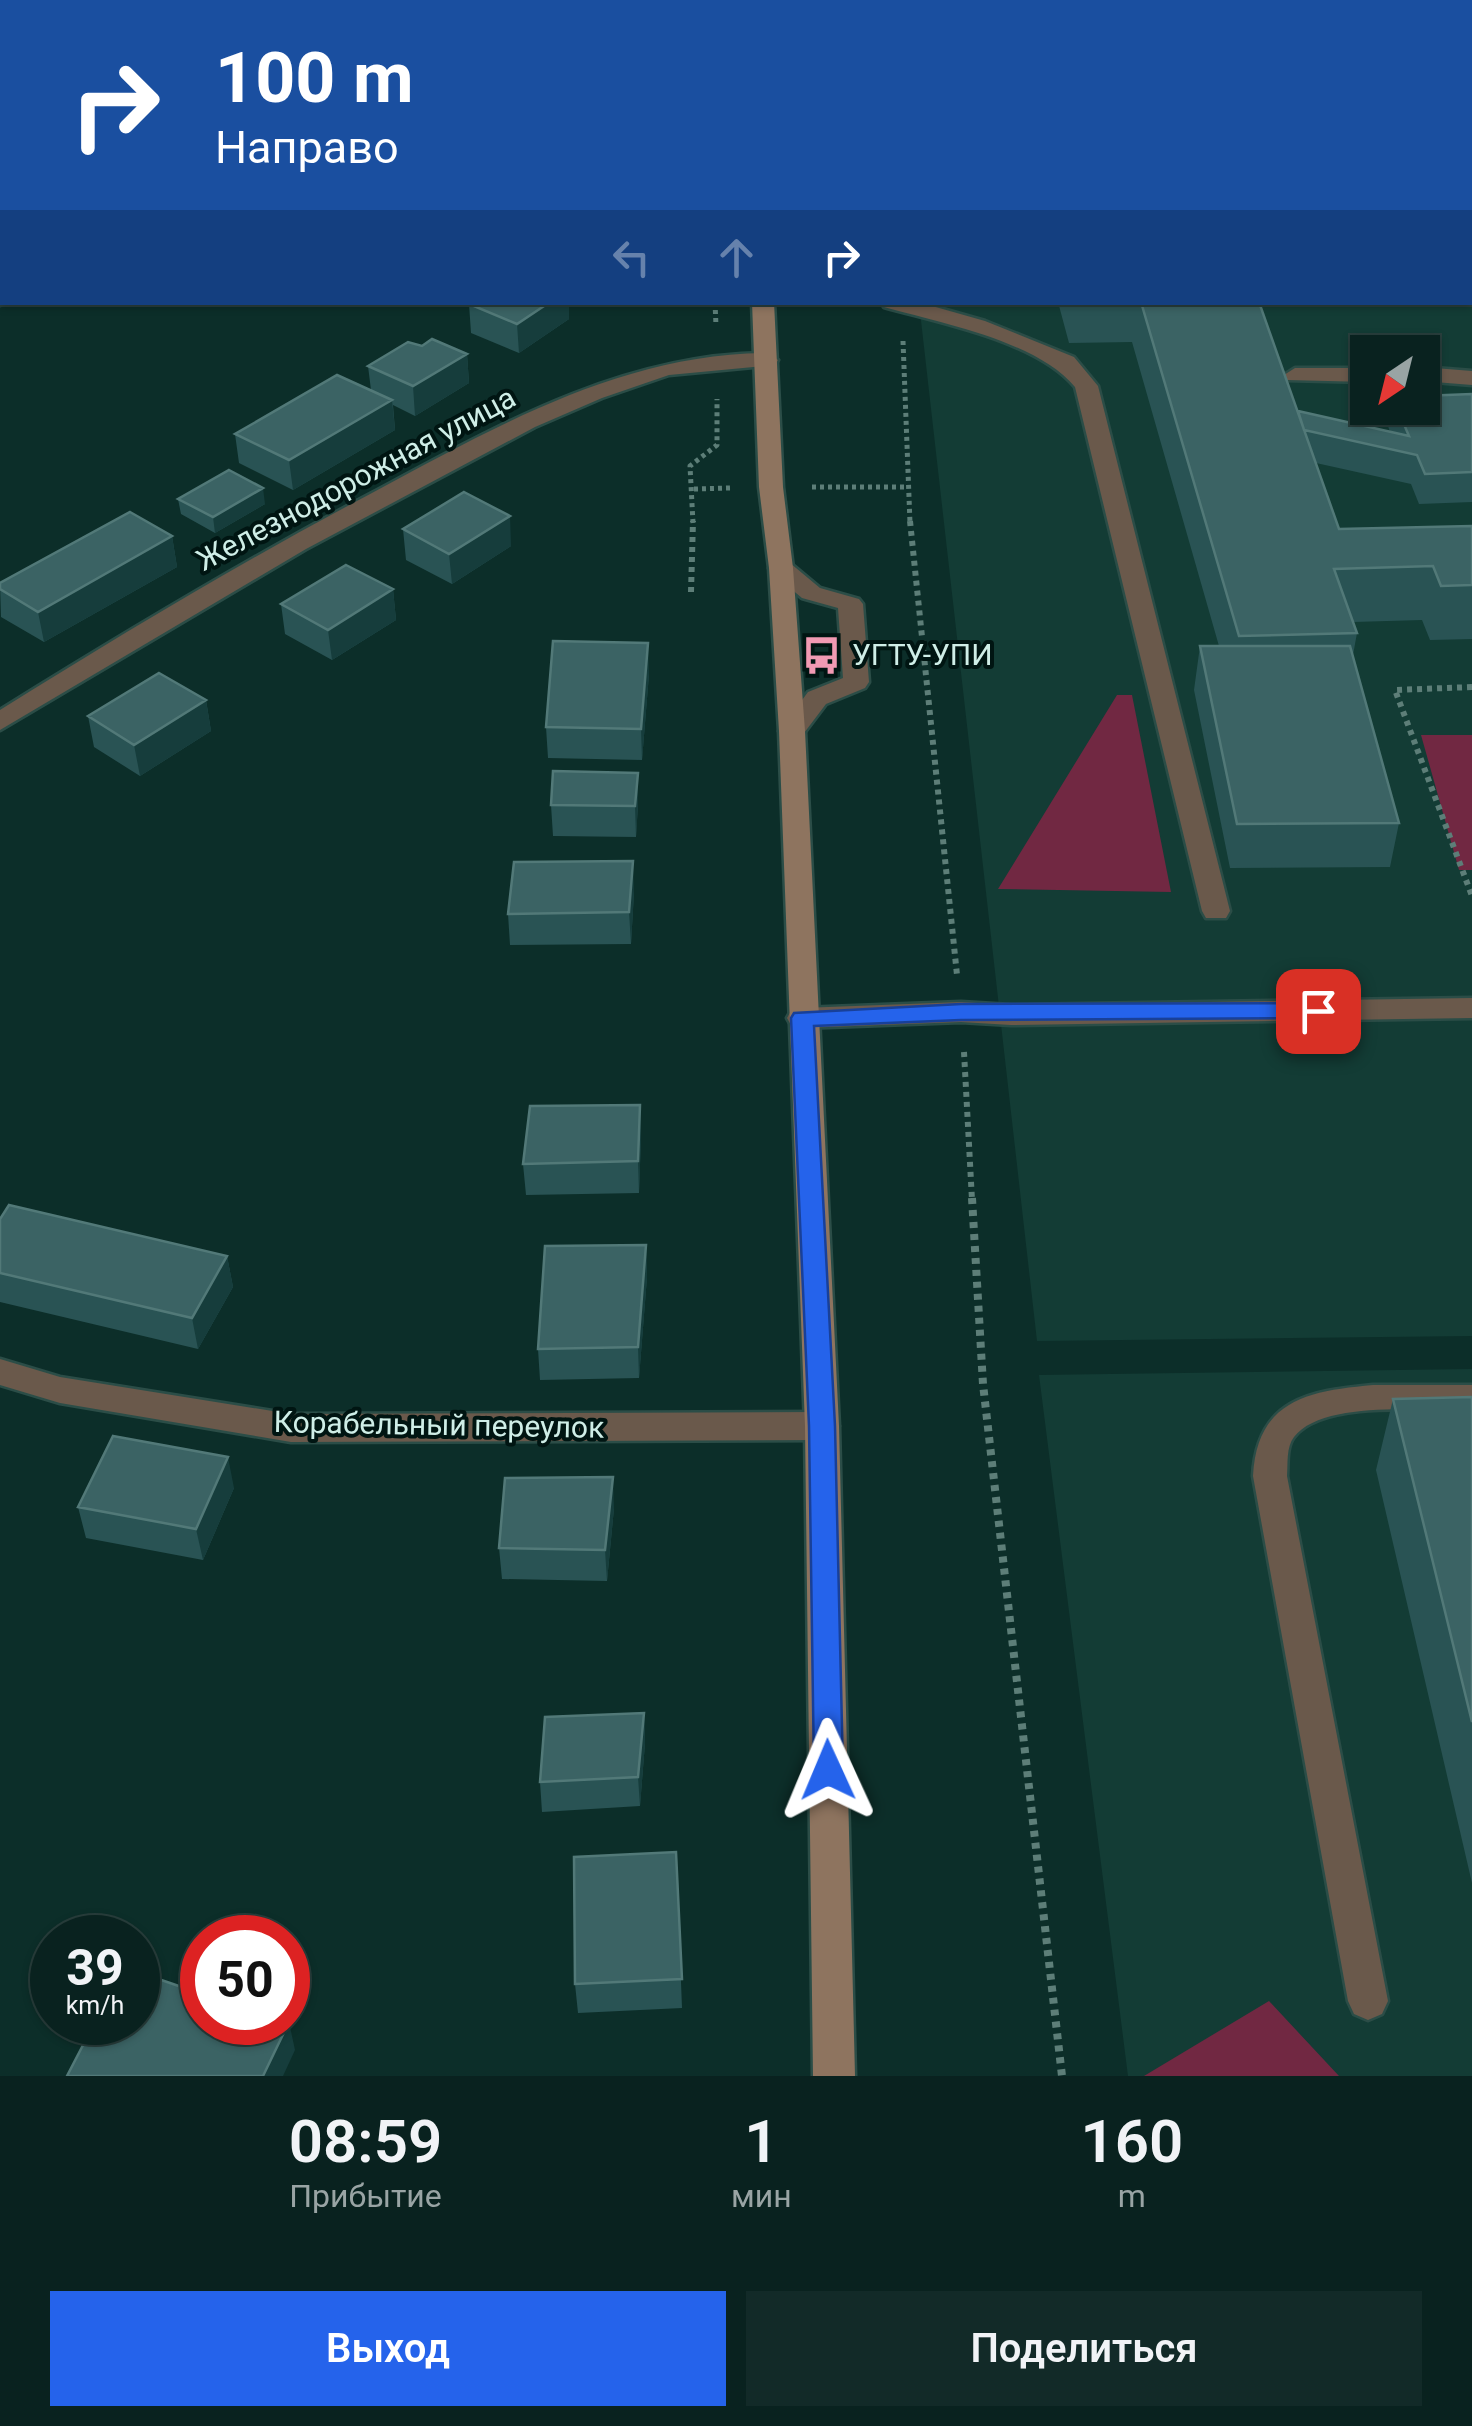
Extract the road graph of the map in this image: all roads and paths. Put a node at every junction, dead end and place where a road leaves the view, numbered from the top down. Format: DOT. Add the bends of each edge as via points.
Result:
graph roads {
  1 [pos="715,305"];
  2 [pos="764,305"];
  3 [pos="895,305"];
  4 [pos="902,305"];
  5 [pos="716,360"];
  6 [pos="767,360"];
  7 [pos="1350,374"];
  8 [pos="1295,375"];
  9 [pos="1440,375"];
  10 [pos="1472,378"];
  11 [pos="781,568"];
  12 [pos="692,592"];
  13 [pos="1472,687"];
  14 [pos="0,722"];
  15 [pos="792,731"];
  16 [pos="1472,896"];
  17 [pos="1216,911"];
  18 [pos="1472,1008"];
  19 [pos="961,1012"];
  20 [pos="802,1018"];
  21 [pos="0,1372"];
  22 [pos="1472,1398"];
  23 [pos="822,1426"];
  24 [pos="1368,2000"];
  25 [pos="834,2076"];
  26 [pos="1062,2076"];
  1 -- 5 [label="path"];
  2 -- 6 [label="main road"];
  3 -- 19 [label="path" via="907,379 906,488"];
  4 -- 17 [label="street" via="1066,362 1086,386"];
  5 -- 6 [label="street, Железнодорожная улица"];
  5 -- 12 [label="path" via="717,445 690,466"];
  5 -- 14 [label="street, Железнодорожная улица" via="611,388 480,446 161,620"];
  6 -- 11 [label="main road"];
  7 -- 8 [label="street"];
  9 -- 10 [label="street"];
  11 -- 15 [label="main road"];
  11 -- 15 [label="street" via="811,593 850,604 854,640 856,682 817,698"];
  13 -- 16 [label="path" via="1395,690"];
  15 -- 20 [label="main road"];
  18 -- 19 [label="street"];
  19 -- 20 [label="street"];
  19 -- 26 [label="path" via="984,1384"];
  20 -- 23 [label="main road"];
  21 -- 23 [label="street, Корабельный переулок" via="60,1390 291,1428"];
  22 -- 24 [label="street" via="1342,1401 1310,1409 1282,1426 1272,1448 1270,1476"];
  23 -- 25 [label="main road"];
}
